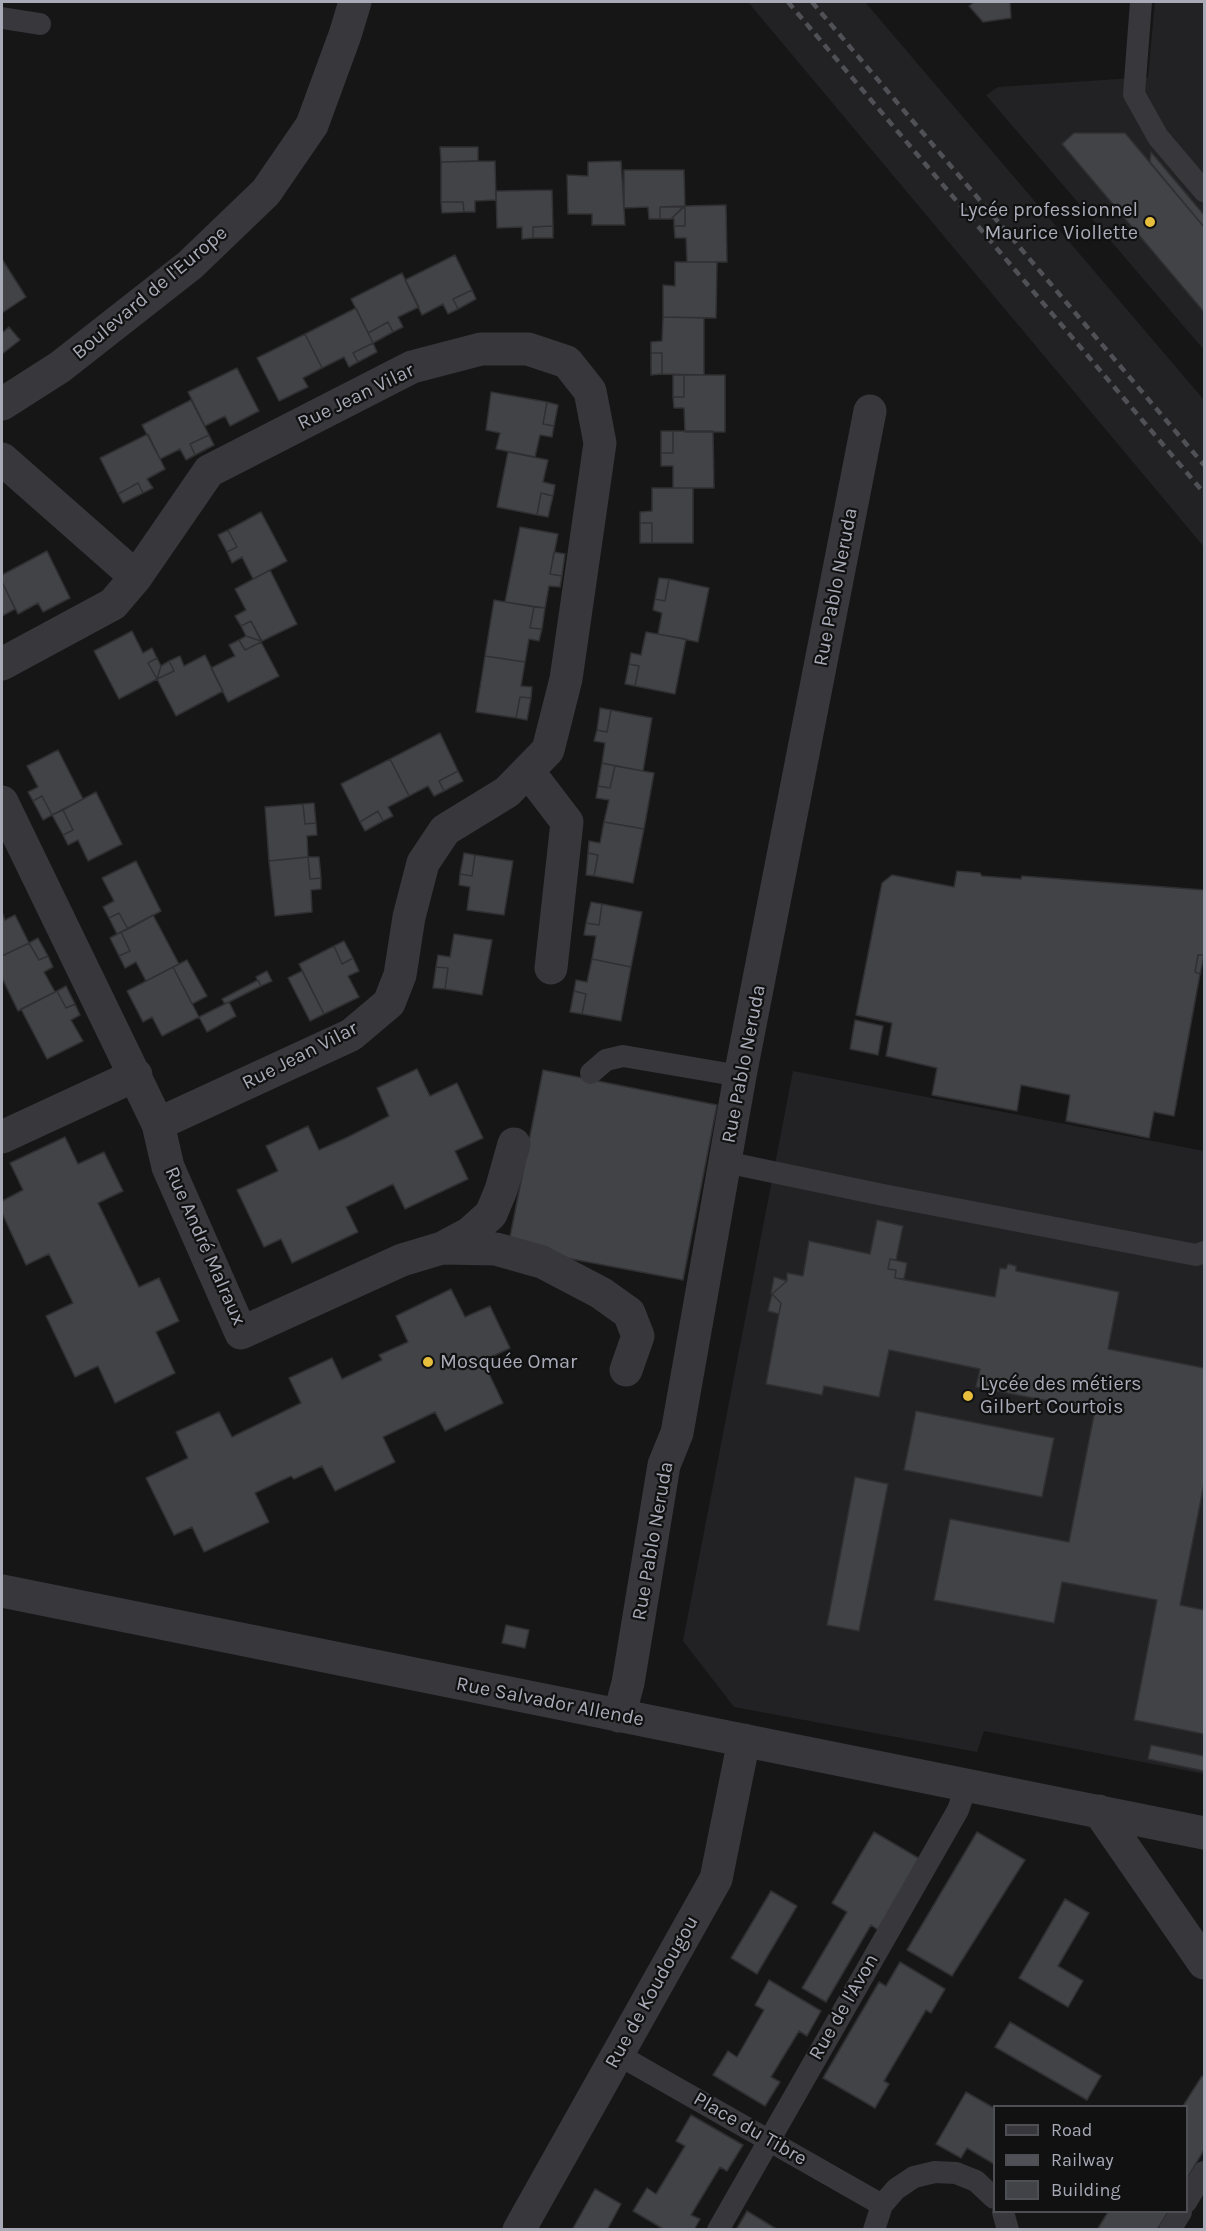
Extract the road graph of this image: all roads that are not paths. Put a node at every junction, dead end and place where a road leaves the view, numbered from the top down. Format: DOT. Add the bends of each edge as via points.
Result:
graph roads {
  1 [pos="355,2"];
  2 [pos="1141,2"];
  3 [pos="2,18"];
  4 [pos="39,24"];
  5 [pos="1204,191"];
  6 [pos="2,404"];
  7 [pos="870,411"];
  8 [pos="2,459"];
  9 [pos="136,577"];
  10 [pos="2,664"];
  11 [pos="528,771"];
  12 [pos="2,802"];
  13 [pos="551,968"];
  14 [pos="591,1073"];
  15 [pos="136,1075"];
  16 [pos="740,1076"];
  17 [pos="158,1124"];
  18 [pos="2,1137"];
  19 [pos="514,1143"];
  20 [pos="725,1162"];
  21 [pos="442,1248"];
  22 [pos="1204,1252"];
  23 [pos="626,1370"];
  24 [pos="2,1591"];
  25 [pos="620,1716"];
  26 [pos="744,1740"];
  27 [pos="968,1784"];
  28 [pos="1099,1811"];
  29 [pos="1204,1833"];
  30 [pos="1204,1963"];
  31 [pos="617,2054"];
  32 [pos="768,2138"];
  33 [pos="1204,2172"];
  34 [pos="993,2197"];
  35 [pos="1188,2199"];
  36 [pos="882,2205"];
  37 [pos="1004,2213"];
  38 [pos="1180,2213"];
  39 [pos="519,2229"];
  40 [pos="718,2229"];
  41 [pos="874,2229"];
  42 [pos="1008,2229"];
  43 [pos="1170,2229"];
  1 -- 6 [label="street, Boulevard de l'Europe" via="312,125 266,192 181,272 60,368"];
  2 -- 5 [label="lane" via="1134,94 1158,137"];
  3 -- 4 [label="lane"];
  7 -- 16 [label="street, Rue Pablo Neruda"];
  8 -- 9 [label="street"];
  9 -- 10 [label="street, Rue Jean Vilar" via="113,604"];
  9 -- 11 [label="street, Rue Jean Vilar" via="209,471 412,368 482,349 528,349 567,362 590,391 600,443 566,680 548,750"];
  11 -- 13 [label="street" via="567,822"];
  11 -- 17 [label="street, Rue Jean Vilar" via="507,792 445,830 423,863 400,975 390,1003 351,1035"];
  12 -- 15 [label="street"];
  14 -- 16 [label="lane" via="606,1060 623,1056"];
  15 -- 17 [label="street"];
  15 -- 18 [label="street"];
  16 -- 20 [label="street, Rue Pablo Neruda"];
  17 -- 21 [label="street, Rue André Malraux" via="168,1167 241,1333 402,1260"];
  19 -- 21 [label="street, Rue André Malraux" via="491,1214 470,1233"];
  20 -- 22 [label="lane" via="1196,1255"];
  20 -- 25 [label="street, Rue Pablo Neruda" via="677,1433 664,1465"];
  21 -- 23 [label="street, Rue André Malraux" via="496,1249 542,1262 601,1293 629,1313 638,1336"];
  24 -- 25 [label="street, Rue Salvador Allende"];
  25 -- 26 [label="street, Rue Salvador Allende"];
  26 -- 27 [label="street, Rue Salvador Allende"];
  26 -- 31 [label="street, Rue de Koudougou" via="716,1879"];
  27 -- 28 [label="street, Rue Salvador Allende"];
  27 -- 32 [label="lane, Rue de l'Avon" via="958,1810"];
  28 -- 29 [label="street, Rue Salvador Allende"];
  28 -- 30 [label="street"];
  31 -- 32 [label="lane, Place du Tibre"];
  31 -- 39 [label="street, Rue de Koudougou"];
  32 -- 36 [label="lane, Place du Tibre"];
  32 -- 40 [label="lane, Rue de l'Avon"];
  33 -- 35 [label="lane"];
  34 -- 36 [label="lane" via="976,2181 956,2173 935,2172 914,2177"];
  36 -- 41 [label="lane"];
  37 -- 42 [label="lane"];
  38 -- 43 [label="lane"];
}
